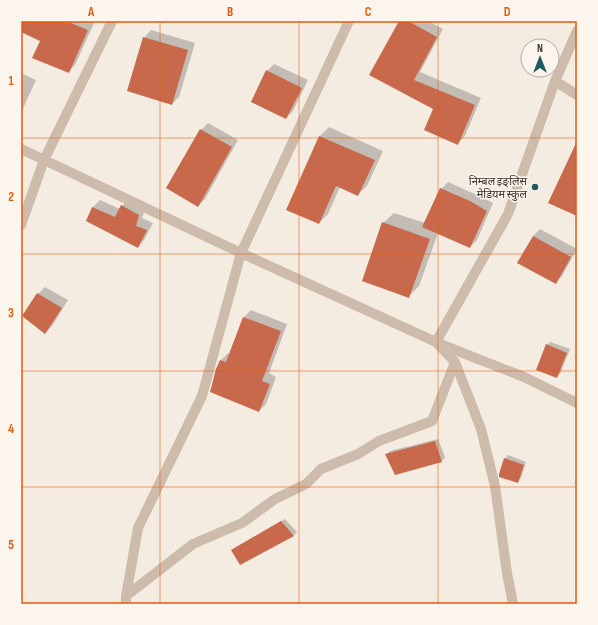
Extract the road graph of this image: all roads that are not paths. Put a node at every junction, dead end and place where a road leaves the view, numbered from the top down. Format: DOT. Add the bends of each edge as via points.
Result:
graph roads {
  1 [pos="112,21"];
  2 [pos="349,21"];
  3 [pos="577,31"];
  4 [pos="555,80"];
  5 [pos="577,95"];
  6 [pos="21,149"];
  7 [pos="44,160"];
  8 [pos="21,225"];
  9 [pos="240,253"];
  10 [pos="436,342"];
  11 [pos="456,362"];
  12 [pos="577,403"];
  13 [pos="126,600"];
  14 [pos="513,604"];
  1 -- 7 [label="street"];
  2 -- 9 [label="street"];
  3 -- 4 [label="street"];
  4 -- 5 [label="street"];
  4 -- 10 [label="street" via="508,214"];
  6 -- 7 [label="street"];
  7 -- 8 [label="street"];
  7 -- 9 [label="street"];
  9 -- 10 [label="street"];
  9 -- 13 [label="street" via="202,396 138,528"];
  10 -- 11 [label="street"];
  10 -- 12 [label="street"];
  11 -- 13 [label="street" via="432,421 379,441 358,454 321,469 306,484 275,499 242,523 194,544"];
  11 -- 14 [label="street" via="481,429 496,486"];
}
